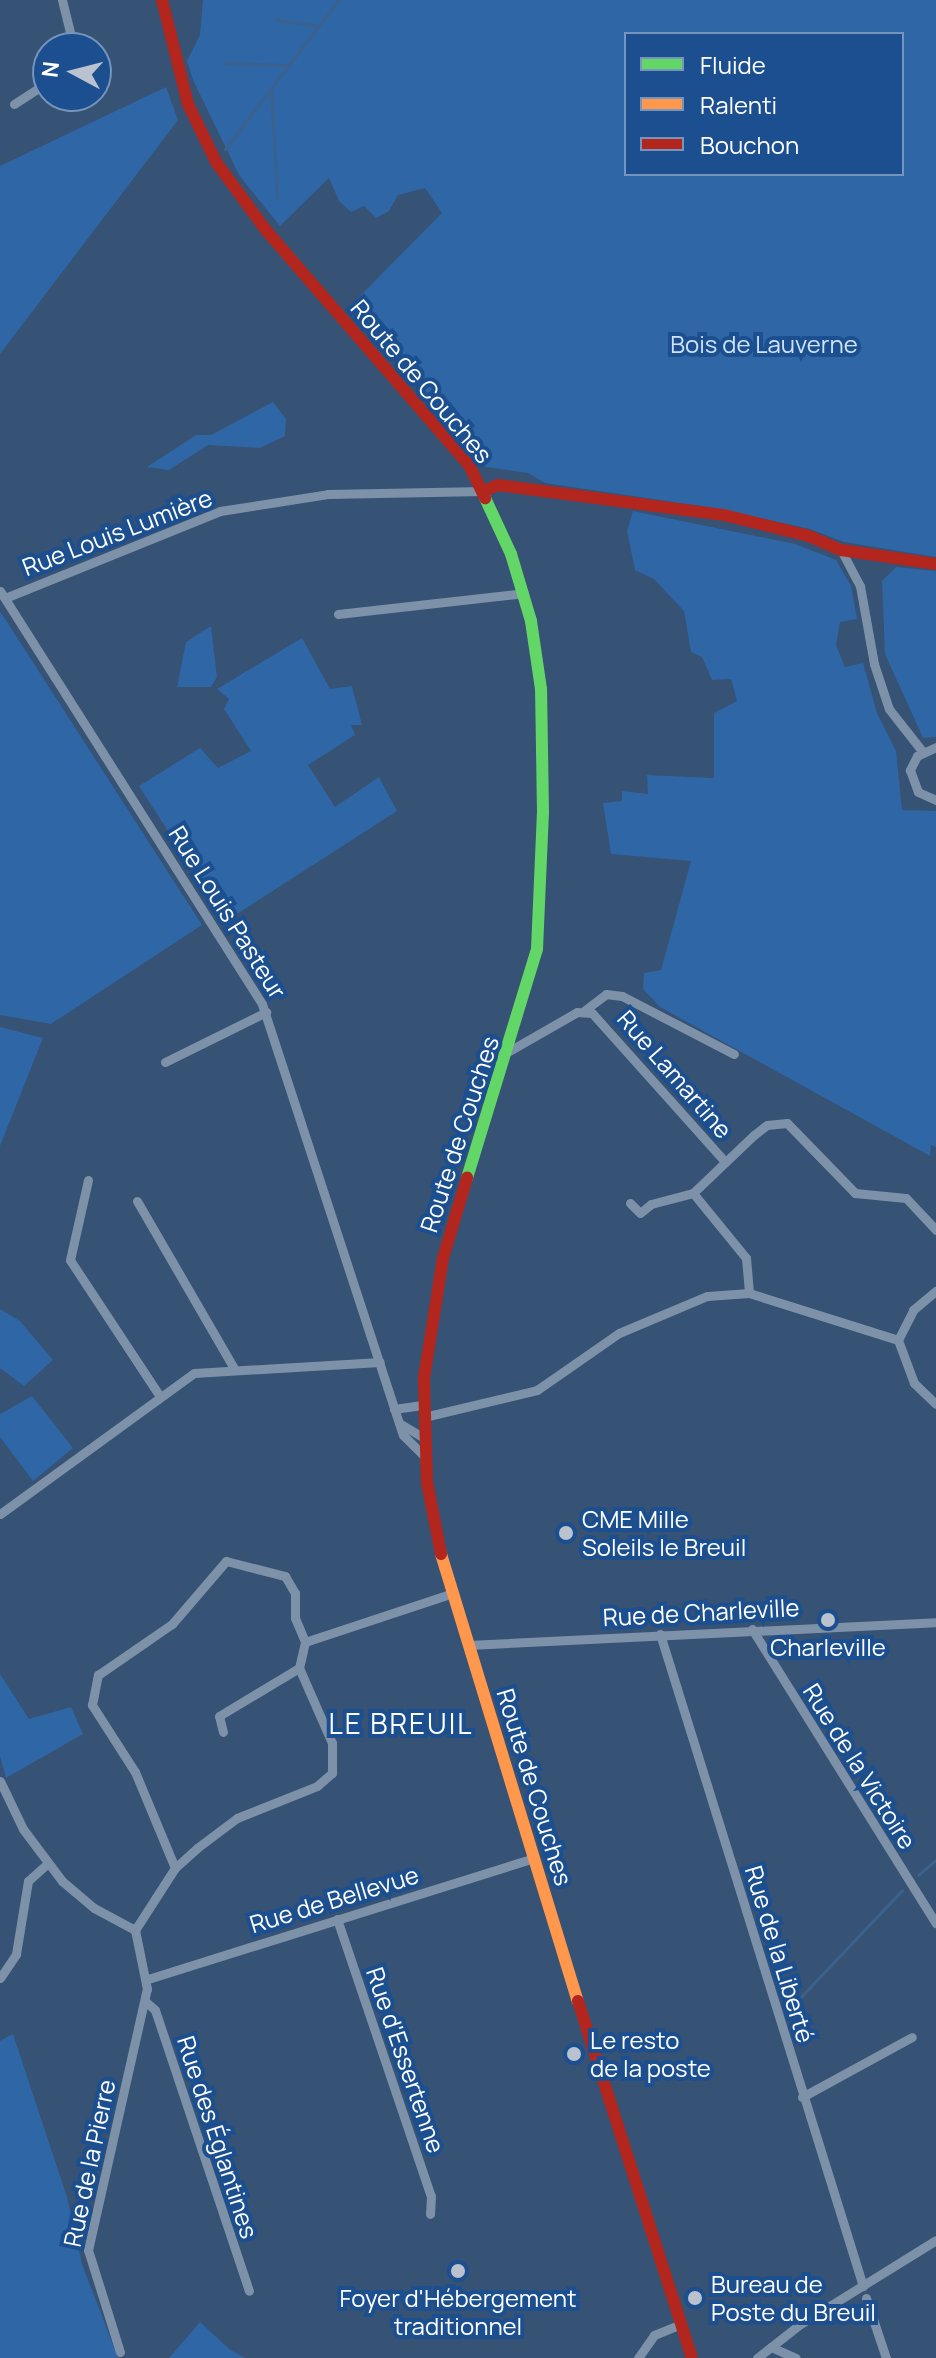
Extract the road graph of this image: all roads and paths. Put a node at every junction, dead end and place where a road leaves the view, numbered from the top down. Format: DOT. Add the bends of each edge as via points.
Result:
graph roads {
  1 [pos="62,0"];
  2 [pos="162,0"];
  3 [pos="70,32"];
  4 [pos="32,92"];
  5 [pos="14,104"];
  6 [pos="484,491"];
  7 [pos="841,550"];
  8 [pos="936,564"];
  9 [pos="524,593"];
  10 [pos="2,594"];
  11 [pos="338,614"];
  12 [pos="936,747"];
  13 [pos="922,751"];
  14 [pos="936,800"];
  15 [pos="585,1010"];
  16 [pos="266,1012"];
  17 [pos="509,1051"];
  18 [pos="734,1054"];
  19 [pos="165,1062"];
  20 [pos="725,1162"];
  21 [pos="88,1180"];
  22 [pos="693,1193"];
  23 [pos="137,1201"];
  24 [pos="630,1203"];
  25 [pos="936,1230"];
  26 [pos="936,1291"];
  27 [pos="749,1293"];
  28 [pos="898,1340"];
  29 [pos="380,1362"];
  30 [pos="234,1368"];
  31 [pos="159,1395"];
  32 [pos="936,1404"];
  33 [pos="394,1409"];
  34 [pos="424,1411"];
  35 [pos="399,1423"];
  36 [pos="424,1438"];
  37 [pos="425,1457"];
  38 [pos="0,1514"];
  39 [pos="453,1593"];
  40 [pos="935,1624"];
  41 [pos="752,1629"];
  42 [pos="660,1634"];
  43 [pos="305,1642"];
  44 [pos="469,1645"];
  45 [pos="299,1668"];
  46 [pos="223,1732"];
  47 [pos="0,1781"];
  48 [pos="533,1858"];
  49 [pos="47,1864"];
  50 [pos="175,1868"];
  51 [pos="337,1919"];
  52 [pos="936,1923"];
  53 [pos="135,1930"];
  54 [pos="0,1978"];
  55 [pos="148,1979"];
  56 [pos="145,2001"];
  57 [pos="912,2037"];
  58 [pos="802,2097"];
  59 [pos="430,2214"];
  60 [pos="936,2240"];
  61 [pos="863,2286"];
  62 [pos="249,2291"];
  63 [pos="866,2298"];
  64 [pos="679,2325"];
  65 [pos="771,2347"];
  66 [pos="120,2352"];
  67 [pos="638,2358"];
  68 [pos="692,2358"];
  69 [pos="757,2358"];
  70 [pos="796,2358"];
  71 [pos="886,2358"];
  1 -- 3 [label="street"];
  2 -- 6 [label="main road, Route de Couches" via="188,104 216,162 265,229 449,440"];
  4 -- 5 [label="street"];
  6 -- 7 [label="main road" via="498,485 724,515 809,536"];
  6 -- 9 [label="main road, Route de Couches"];
  6 -- 10 [label="street, Rue Louis Lumière" via="328,494 220,511"];
  7 -- 8 [label="main road"];
  7 -- 13 [label="street" via="860,586 874,664 889,709"];
  9 -- 11 [label="street"];
  9 -- 17 [label="main road, Route de Couches" via="541,689 540,901 533,969"];
  10 -- 16 [label="street, Rue Louis Pasteur"];
  12 -- 13 [label="street"];
  13 -- 14 [label="street" via="911,778 918,792"];
  15 -- 17 [label="street, Rue Lamartine"];
  15 -- 18 [label="street" via="606,994 622,996"];
  15 -- 20 [label="street, Rue Lamartine" via="598,1016"];
  16 -- 19 [label="street"];
  16 -- 29 [label="street, Rue Louis Pasteur"];
  17 -- 34 [label="main road, Route de Couches" via="443,1258 426,1350"];
  20 -- 22 [label="street"];
  20 -- 25 [label="street" via="767,1125 787,1123 855,1193 906,1198"];
  21 -- 31 [label="street" via="70,1260"];
  22 -- 24 [label="street" via="640,1213"];
  22 -- 27 [label="street" via="746,1258"];
  23 -- 30 [label="street"];
  26 -- 28 [label="street" via="913,1310"];
  27 -- 28 [label="street"];
  27 -- 34 [label="street" via="707,1296 632,1327 537,1390"];
  28 -- 32 [label="street" via="914,1383"];
  29 -- 30 [label="street"];
  29 -- 33 [label="street, Rue Louis Pasteur"];
  30 -- 31 [label="street" via="194,1373"];
  31 -- 38 [label="street"];
  33 -- 34 [label="street"];
  33 -- 35 [label="street, Rue Louis Pasteur"];
  34 -- 36 [label="main road, Route de Couches"];
  35 -- 36 [label="street"];
  35 -- 37 [label="street, Rue Louis Pasteur" via="412,1447"];
  36 -- 37 [label="main road, Route de Couches"];
  37 -- 39 [label="main road, Route de Couches" via="431,1519"];
  39 -- 43 [label="street"];
  39 -- 44 [label="main road, Route de Couches"];
  40 -- 41 [label="street, Rue de Charleville"];
  41 -- 42 [label="street, Rue de Charleville"];
  41 -- 52 [label="street, Rue de la Victoire"];
  42 -- 44 [label="street, Rue de Charleville"];
  42 -- 58 [label="street, Rue de la Liberté"];
  43 -- 45 [label="street"];
  43 -- 50 [label="street" via="295,1618 295,1593 285,1576 226,1561 172,1624 93,1683 92,1705 135,1772"];
  44 -- 48 [label="main road, Route de Couches"];
  45 -- 46 [label="street" via="219,1716"];
  45 -- 50 [label="street" via="332,1743 332,1773 317,1786 237,1818"];
  47 -- 49 [label="street"];
  48 -- 51 [label="street, Rue de Bellevue"];
  48 -- 64 [label="main road, Route de Couches"];
  49 -- 53 [label="street" via="94,1908"];
  49 -- 54 [label="street" via="28,1881 16,1954"];
  50 -- 53 [label="street"];
  51 -- 55 [label="street, Rue de Bellevue"];
  51 -- 59 [label="street, Rue d'Essertenne" via="431,2196"];
  53 -- 55 [label="street"];
  55 -- 56 [label="street, Rue de la Pierre"];
  56 -- 62 [label="street, Rue des Églantines" via="155,2010"];
  56 -- 66 [label="street, Rue de la Pierre" via="88,2250"];
  57 -- 58 [label="street"];
  58 -- 61 [label="street, Rue de la Liberté"];
  60 -- 61 [label="street"];
  61 -- 65 [label="street"];
  63 -- 71 [label="street"];
  64 -- 67 [label="street" via="654,2335"];
  64 -- 68 [label="main road, Route de Couches"];
  65 -- 69 [label="street"];
  65 -- 70 [label="street"];
}
